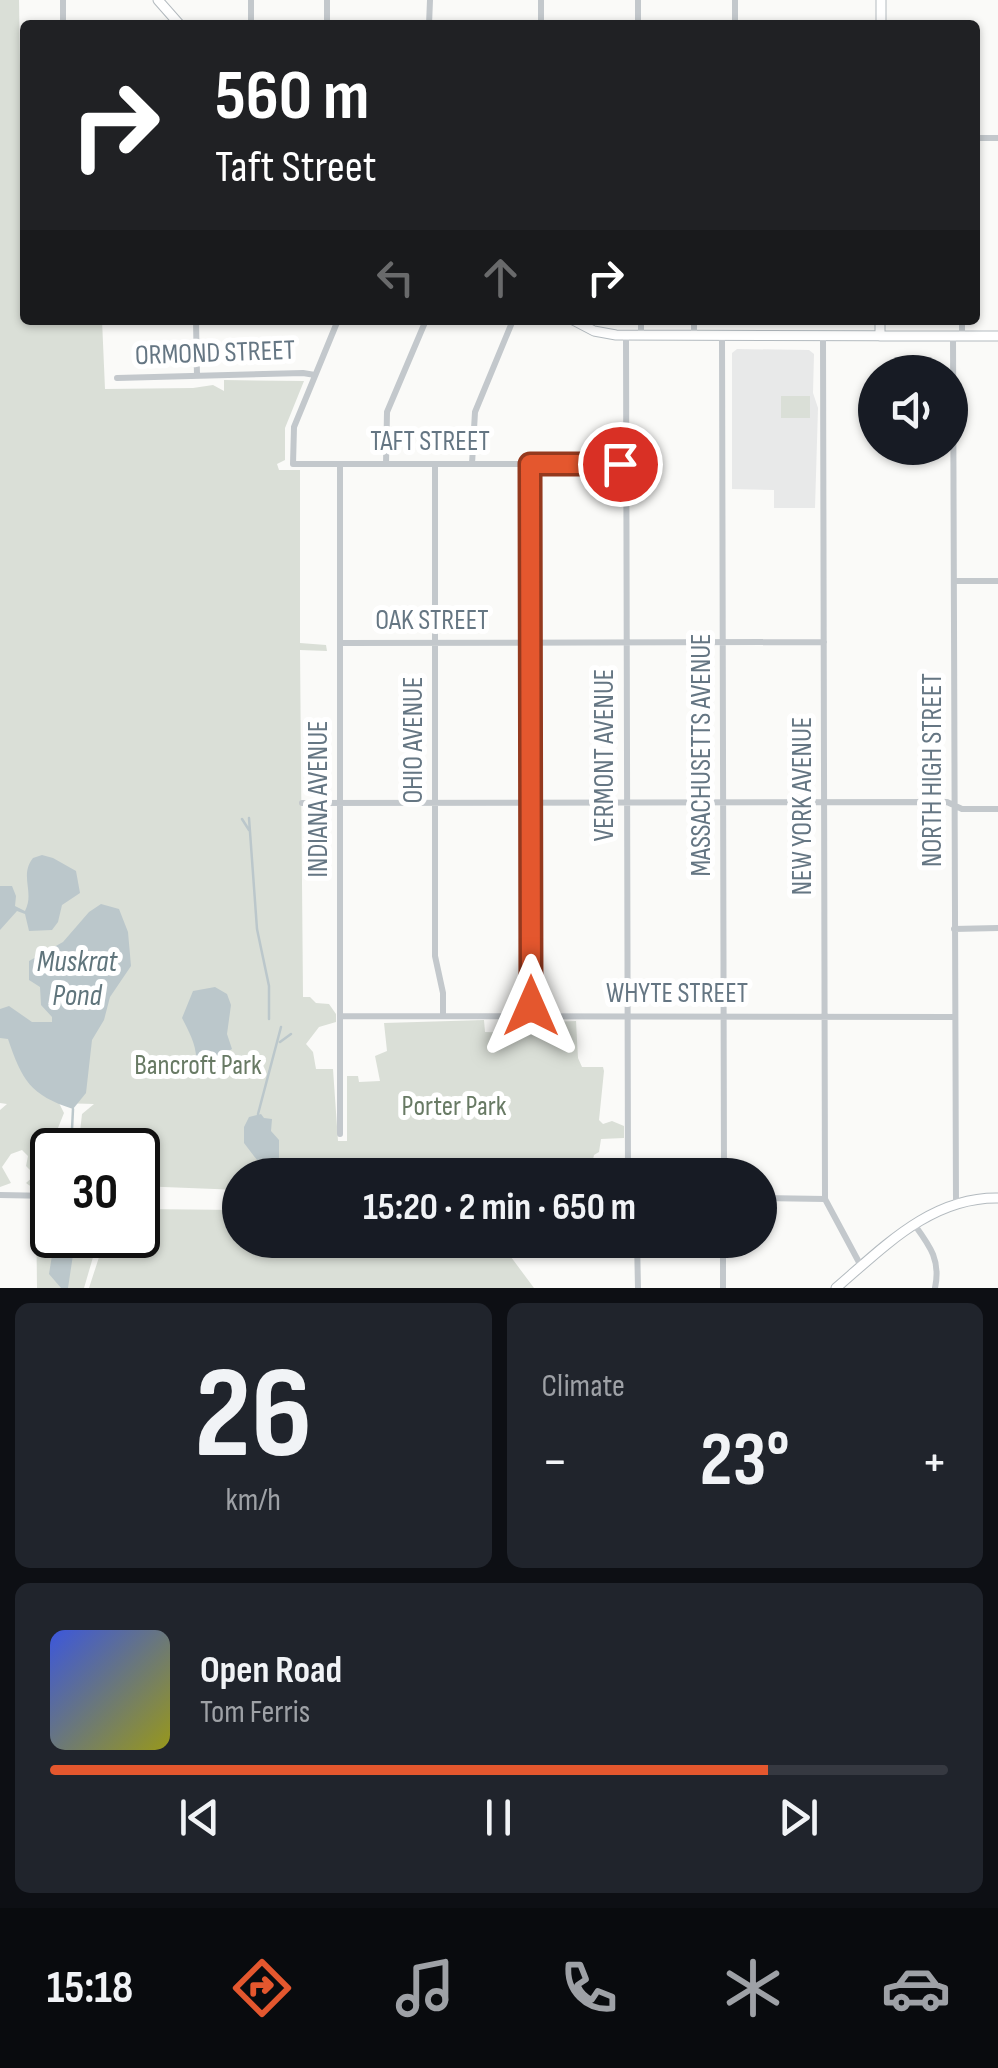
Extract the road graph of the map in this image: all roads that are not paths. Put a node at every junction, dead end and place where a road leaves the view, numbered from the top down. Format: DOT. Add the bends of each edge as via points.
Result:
graph roads {
  1 [pos="158,0"];
  2 [pos="176,20"];
  3 [pos="196,325"];
  4 [pos="336,325"];
  5 [pos="424,325"];
  6 [pos="510,325"];
  7 [pos="584,325"];
  8 [pos="641,325"];
  9 [pos="694,325"];
  10 [pos="880,325"];
  11 [pos="961,325"];
  12 [pos="694,335"];
  13 [pos="626,336"];
  14 [pos="641,336"];
  15 [pos="722,336"];
  16 [pos="823,336"];
  17 [pos="880,336"];
  18 [pos="958,336"];
  19 [pos="998,336"];
  20 [pos="315,375"];
  21 [pos="196,376"];
  22 [pos="117,378"];
  23 [pos="340,464"];
  24 [pos="386,464"];
  25 [pos="435,464"];
  26 [pos="472,464"];
  27 [pos="530,464"];
  28 [pos="626,464"];
  29 [pos="954,580"];
  30 [pos="998,581"];
  31 [pos="530,642"];
  32 [pos="627,642"];
  33 [pos="723,642"];
  34 [pos="824,642"];
  35 [pos="340,643"];
  36 [pos="436,643"];
  37 [pos="627,802"];
  38 [pos="724,802"];
  39 [pos="824,802"];
  40 [pos="302,803"];
  41 [pos="340,803"];
  42 [pos="436,803"];
  43 [pos="531,803"];
  44 [pos="954,806"];
  45 [pos="998,809"];
  46 [pos="954,928"];
  47 [pos="998,928"];
  48 [pos="340,1016"];
  49 [pos="443,1016"];
  50 [pos="531,1016"];
  51 [pos="628,1016"];
  52 [pos="724,1016"];
  53 [pos="824,1016"];
  54 [pos="954,1017"];
  55 [pos="340,1134"];
  56 [pos="628,1158"];
  57 [pos="724,1158"];
  58 [pos="0,1196"];
  59 [pos="30,1196"];
  60 [pos="777,1198"];
  61 [pos="825,1198"];
  62 [pos="998,1198"];
  63 [pos="956,1203"];
  64 [pos="914,1224"];
  65 [pos="637,1258"];
  66 [pos="724,1258"];
  67 [pos="862,1267"];
  68 [pos="638,1288"];
  69 [pos="723,1288"];
  70 [pos="836,1288"];
  71 [pos="935,1288"];
  1 -- 2 [label="street"];
  3 -- 21 [label="street"];
  4 -- 20 [label="street"];
  5 -- 24 [label="street" via="387,412"];
  6 -- 26 [label="street" via="475,412"];
  7 -- 13 [label="street"];
  8 -- 14 [label="street"];
  9 -- 12 [label="street"];
  10 -- 17 [label="street"];
  11 -- 18 [label="street, NORTH HIGH STREET"];
  12 -- 14 [label="street"];
  12 -- 15 [label="street"];
  13 -- 14 [label="street"];
  13 -- 28 [label="street, VERMONT AVENUE"];
  15 -- 16 [label="street"];
  15 -- 33 [label="street, MASSACHUSETTS AVENUE"];
  16 -- 17 [label="street"];
  16 -- 34 [label="street, NEW YORK AVENUE"];
  17 -- 18 [label="street"];
  18 -- 19 [label="street"];
  18 -- 29 [label="street, NORTH HIGH STREET"];
  20 -- 21 [label="street, ORMOND STREET"];
  20 -- 23 [label="street, TAFT STREET" via="294,427 293,464"];
  21 -- 22 [label="street, ORMOND STREET"];
  23 -- 24 [label="street, TAFT STREET"];
  23 -- 35 [label="street, INDIANA AVENUE"];
  24 -- 25 [label="street, TAFT STREET"];
  25 -- 26 [label="street, TAFT STREET"];
  25 -- 36 [label="street, OHIO AVENUE"];
  26 -- 27 [label="street, TAFT STREET"];
  27 -- 28 [label="street, TAFT STREET"];
  27 -- 31 [label="street"];
  28 -- 32 [label="street, VERMONT AVENUE"];
  29 -- 30 [label="street"];
  29 -- 44 [label="street, NORTH HIGH STREET"];
  31 -- 32 [label="street, OAK STREET"];
  31 -- 36 [label="street, OAK STREET"];
  31 -- 43 [label="street"];
  32 -- 33 [label="street, OAK STREET"];
  32 -- 37 [label="street, VERMONT AVENUE"];
  33 -- 34 [label="street, OAK STREET"];
  33 -- 38 [label="street, MASSACHUSETTS AVENUE"];
  34 -- 39 [label="street, NEW YORK AVENUE"];
  35 -- 36 [label="street, OAK STREET"];
  35 -- 41 [label="street, INDIANA AVENUE"];
  36 -- 42 [label="street, OHIO AVENUE"];
  37 -- 38 [label="street"];
  37 -- 43 [label="street"];
  37 -- 51 [label="street, VERMONT AVENUE"];
  38 -- 39 [label="street"];
  38 -- 52 [label="street, MASSACHUSETTS AVENUE"];
  39 -- 44 [label="street"];
  39 -- 53 [label="street, NEW YORK AVENUE"];
  40 -- 41 [label="street"];
  41 -- 42 [label="street"];
  41 -- 48 [label="street, INDIANA AVENUE"];
  42 -- 43 [label="street"];
  42 -- 49 [label="street, OHIO AVENUE" via="436,956"];
  43 -- 50 [label="street"];
  44 -- 45 [label="street"];
  44 -- 46 [label="street, NORTH HIGH STREET"];
  46 -- 47 [label="street"];
  46 -- 54 [label="street, NORTH HIGH STREET"];
  48 -- 49 [label="street, WHYTE STREET"];
  48 -- 55 [label="street, INDIANA AVENUE"];
  49 -- 50 [label="street, WHYTE STREET"];
  50 -- 51 [label="street, WHYTE STREET"];
  51 -- 52 [label="street, WHYTE STREET"];
  51 -- 56 [label="street, VERMONT AVENUE"];
  52 -- 53 [label="street, WHYTE STREET"];
  52 -- 57 [label="street, MASSACHUSETTS AVENUE"];
  53 -- 54 [label="street, WHYTE STREET"];
  53 -- 61 [label="street, NEW YORK AVENUE"];
  54 -- 63 [label="street, NORTH HIGH STREET"];
  58 -- 59 [label="street"];
  60 -- 61 [label="street"];
  61 -- 67 [label="street, NEW YORK AVENUE"];
  62 -- 63 [label="street"];
  63 -- 64 [label="street"];
  64 -- 67 [label="street"];
  64 -- 71 [label="street" via="934,1254"];
  65 -- 68 [label="street"];
  66 -- 69 [label="street"];
  67 -- 70 [label="street"];
}
